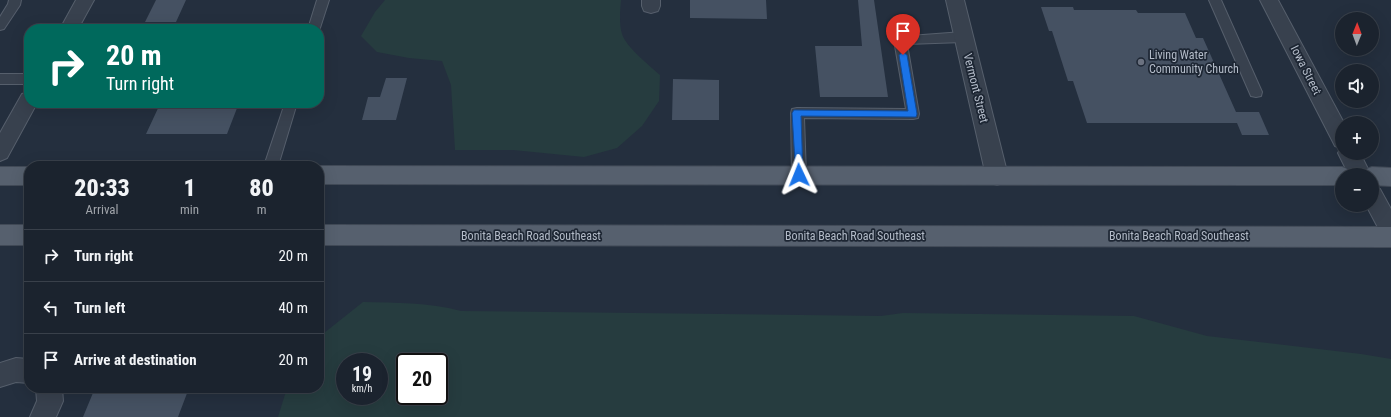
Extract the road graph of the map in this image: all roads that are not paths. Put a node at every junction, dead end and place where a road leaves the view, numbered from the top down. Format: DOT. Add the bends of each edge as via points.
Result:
graph roads {
  1 [pos="15,0"];
  2 [pos="85,0"];
  3 [pos="323,0"];
  4 [pos="954,0"];
  5 [pos="1215,0"];
  6 [pos="1269,0"];
  7 [pos="72,24"];
  8 [pos="316,24"];
  9 [pos="0,26"];
  10 [pos="963,37"];
  11 [pos="0,79"];
  12 [pos="24,79"];
  13 [pos="1256,92"];
  14 [pos="25,108"];
  15 [pos="289,108"];
  16 [pos="1335,127"];
  17 [pos="0,152"];
  18 [pos="273,161"];
  19 [pos="324,175"];
  20 [pos="799,175"];
  21 [pos="0,176"];
  22 [pos="24,176"];
  23 [pos="997,176"];
  24 [pos="1335,176"];
  25 [pos="1379,176"];
  26 [pos="1391,177"];
  27 [pos="1379,209"];
  28 [pos="1391,230"];
  29 [pos="0,235"];
  30 [pos="24,235"];
  31 [pos="324,235"];
  32 [pos="1391,237"];
  33 [pos="24,371"];
  34 [pos="0,375"];
  35 [pos="50,393"];
  36 [pos="43,417"];
  1 -- 9 [label="lane"];
  2 -- 7 [label="street"];
  3 -- 8 [label="lane"];
  4 -- 10 [label="street, Vermont Street"];
  5 -- 13 [label="lane"];
  6 -- 16 [label="street, Iowa Street"];
  10 -- 20 [label="lane" via="900,40 913,114 797,113"];
  10 -- 23 [label="street, Vermont Street"];
  11 -- 12 [label="lane"];
  14 -- 17 [label="street"];
  15 -- 18 [label="lane"];
  19 -- 20 [label="main road"];
  20 -- 23 [label="main road"];
  21 -- 22 [label="main road"];
  23 -- 24 [label="main road"];
  25 -- 26 [label="main road"];
  27 -- 28 [label="street"];
  29 -- 30 [label="main road"];
  31 -- 32 [label="main road, Bonita Beach Road Southeast"];
  33 -- 34 [label="street" via="16,370"];
  35 -- 36 [label="street" via="50,401"];
}
